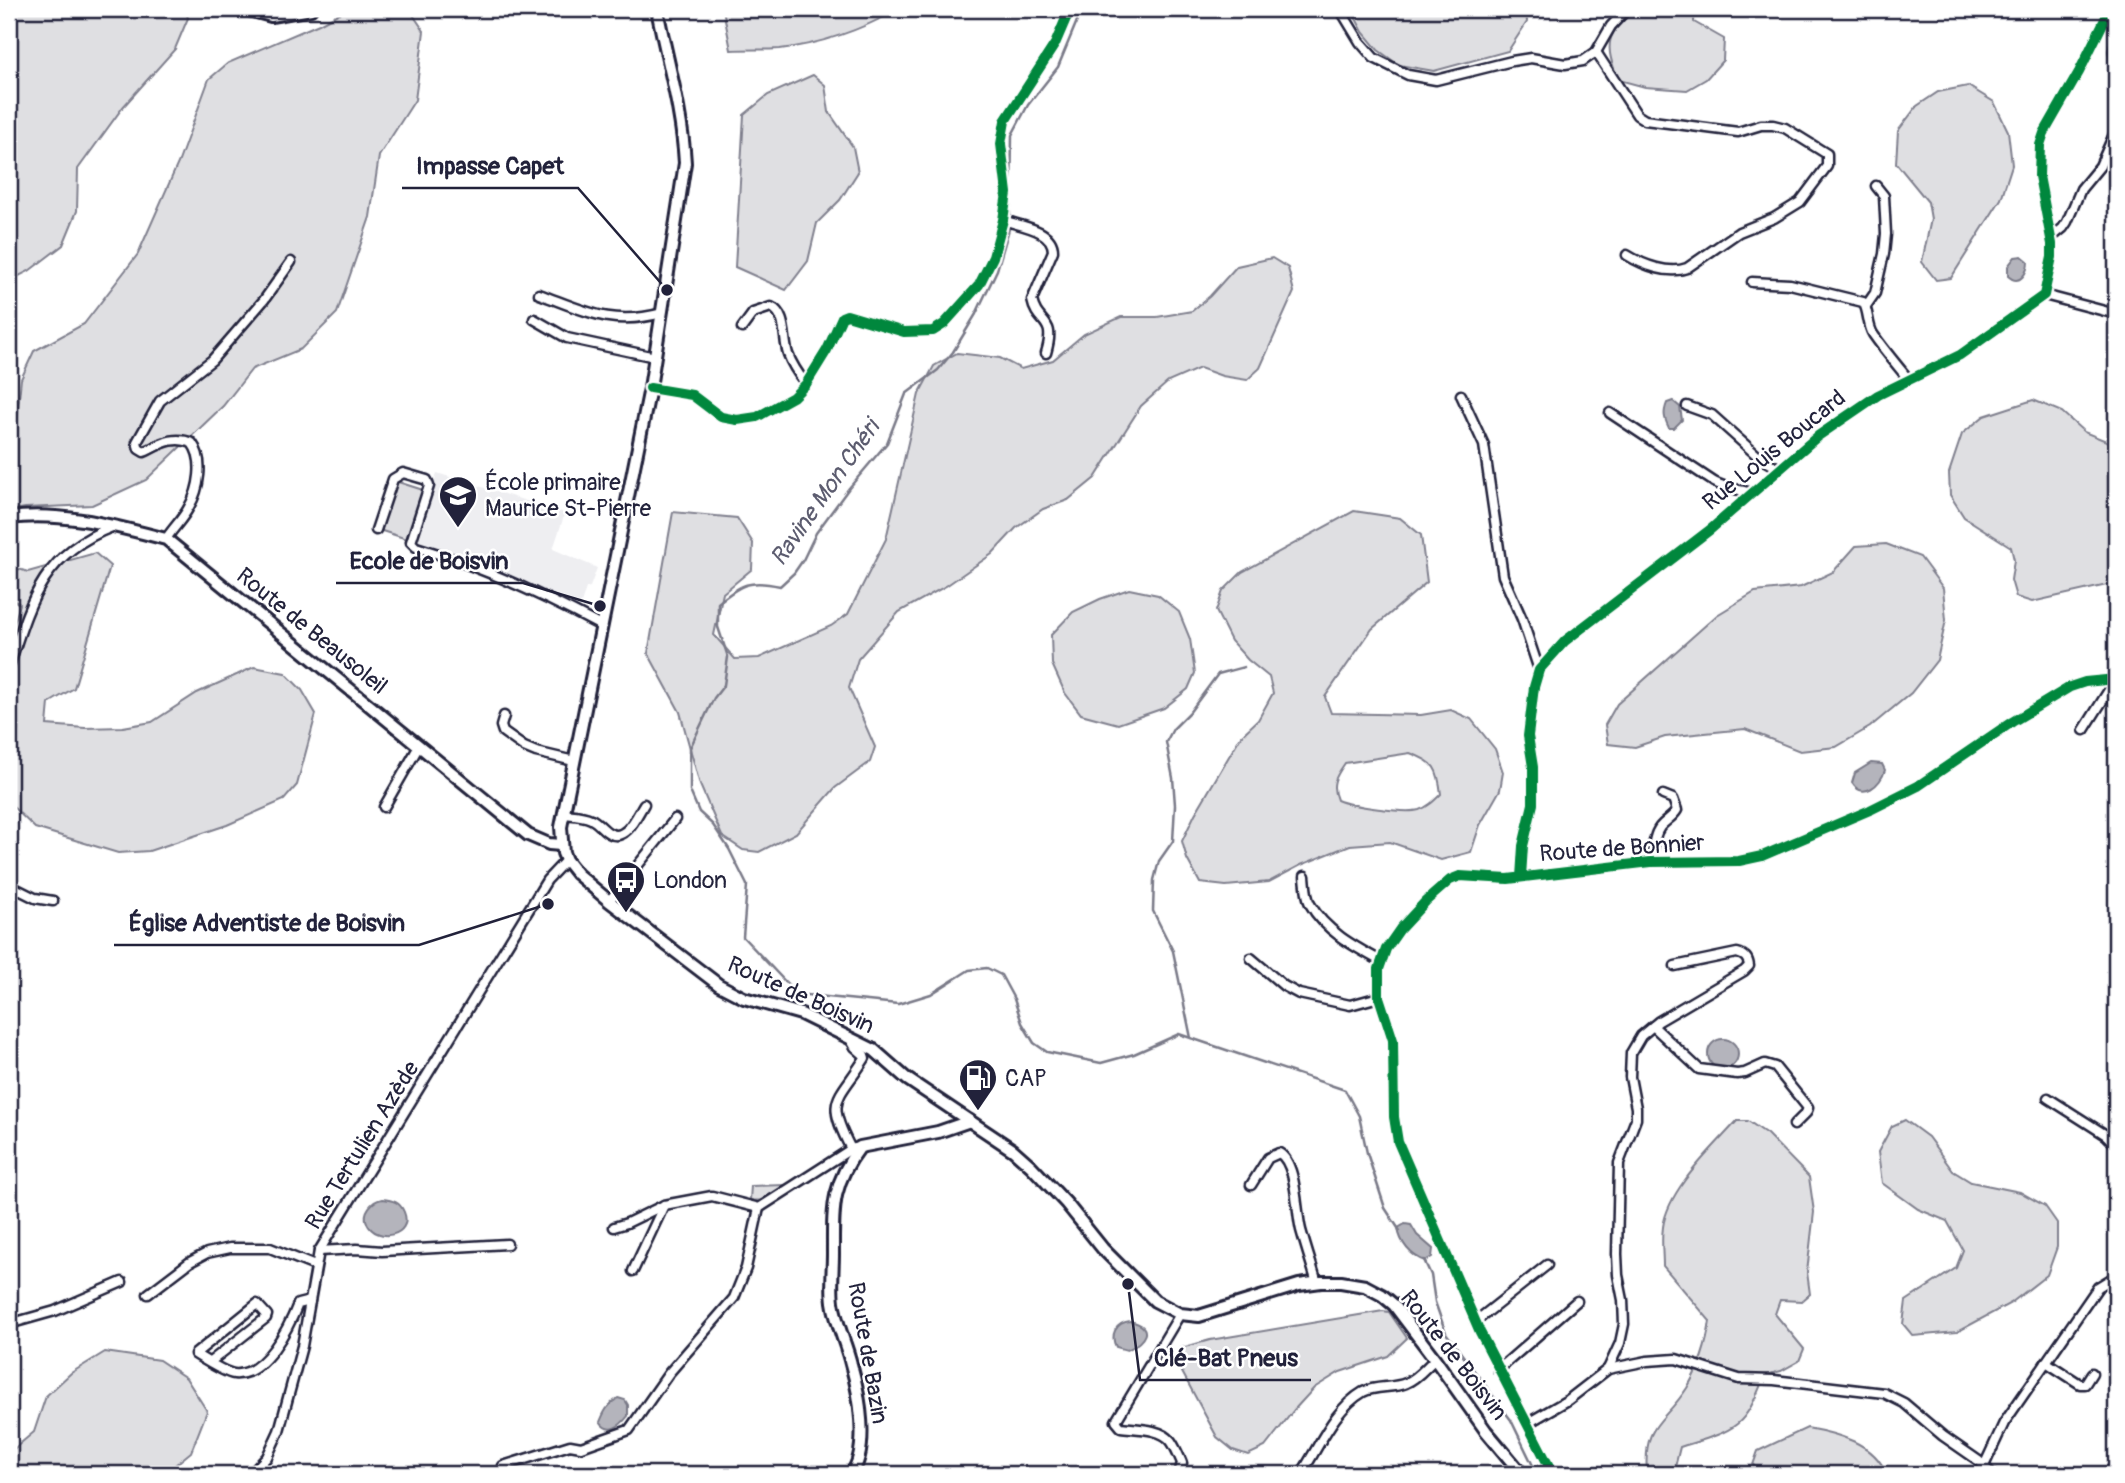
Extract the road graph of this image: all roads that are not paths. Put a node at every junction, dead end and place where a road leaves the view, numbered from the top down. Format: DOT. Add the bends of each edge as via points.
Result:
graph roads {
  1 [pos="245,9"];
  2 [pos="311,9"];
  3 [pos="657,9"];
  4 [pos="1070,9"];
  5 [pos="1340,9"];
  6 [pos="1627,9"];
  7 [pos="2112,9"];
  8 [pos="2116,27"];
  9 [pos="2116,40"];
  10 [pos="1596,52"];
  11 [pos="2116,71"];
  12 [pos="2116,130"];
  13 [pos="1876,186"];
  14 [pos="1003,220"];
  15 [pos="2052,237"];
  16 [pos="1627,255"];
  17 [pos="291,262"];
  18 [pos="1752,282"];
  19 [pos="539,294"];
  20 [pos="2044,295"];
  21 [pos="1866,306"];
  22 [pos="662,313"];
  23 [pos="2116,314"];
  24 [pos="534,319"];
  25 [pos="741,328"];
  26 [pos="1046,353"];
  27 [pos="655,357"];
  28 [pos="1909,380"];
  29 [pos="806,384"];
  30 [pos="650,388"];
  31 [pos="1461,395"];
  32 [pos="1687,406"];
  33 [pos="1610,413"];
  34 [pos="1780,469"];
  35 [pos="1752,494"];
  36 [pos="9,518"];
  37 [pos="114,526"];
  38 [pos="376,530"];
  39 [pos="166,539"];
  40 [pos="601,626"];
  41 [pos="9,667"];
  42 [pos="1539,670"];
  43 [pos="2116,678"];
  44 [pos="504,716"];
  45 [pos="2084,730"];
  46 [pos="419,747"];
  47 [pos="574,761"];
  48 [pos="1663,795"];
  49 [pos="644,804"];
  50 [pos="384,807"];
  51 [pos="563,814"];
  52 [pos="676,819"];
  53 [pos="561,845"];
  54 [pos="566,860"];
  55 [pos="1651,862"];
  56 [pos="1305,876"];
  57 [pos="1521,877"];
  58 [pos="9,885"];
  59 [pos="53,901"];
  60 [pos="609,901"];
  61 [pos="1251,958"];
  62 [pos="1381,961"];
  63 [pos="1675,967"];
  64 [pos="1379,997"];
  65 [pos="1653,1026"];
  66 [pos="850,1037"];
  67 [pos="2048,1098"];
  68 [pos="970,1121"];
  69 [pos="1794,1125"];
  70 [pos="2116,1145"];
  71 [pos="856,1148"];
  72 [pos="1251,1185"];
  73 [pos="664,1205"];
  74 [pos="759,1208"];
  75 [pos="614,1227"];
  76 [pos="508,1244"];
  77 [pos="319,1251"];
  78 [pos="1547,1265"];
  79 [pos="316,1266"];
  80 [pos="633,1271"];
  81 [pos="2116,1276"];
  82 [pos="122,1282"];
  83 [pos="1317,1283"];
  84 [pos="148,1294"];
  85 [pos="310,1301"];
  86 [pos="1577,1301"];
  87 [pos="1180,1314"];
  88 [pos="1475,1322"];
  89 [pos="9,1324"];
  90 [pos="1435,1359"];
  91 [pos="211,1362"];
  92 [pos="2046,1362"];
  93 [pos="1608,1369"];
  94 [pos="1498,1370"];
  95 [pos="2092,1373"];
  96 [pos="1528,1423"];
  97 [pos="503,1466"];
  98 [pos="1984,1466"];
  99 [pos="251,1474"];
  100 [pos="851,1474"];
  101 [pos="1179,1474"];
  102 [pos="1301,1474"];
  103 [pos="1522,1474"];
  104 [pos="1553,1474"];
  105 [pos="1992,1474"];
  1 -- 2 [label="main road" via="271,16"];
  3 -- 22 [label="main road, Route de Boisvin" via="683,128 684,163"];
  4 -- 14 [label="street" via="1055,44 1006,121 1001,144 1007,192"];
  5 -- 10 [label="street" via="1374,58 1408,75 1436,80 1531,58 1565,64 1583,61"];
  6 -- 10 [label="street"];
  7 -- 8 [label="street"];
  7 -- 15 [label="street" via="2040,145 2039,176"];
  9 -- 11 [label="street"];
  10 -- 16 [label="street" via="1640,118 1738,132 1773,125 1825,150 1828,158 1800,202 1739,232 1687,268 1677,271 1645,265"];
  12 -- 15 [label="street" via="2067,222"];
  13 -- 21 [label="street" via="1884,196 1886,234 1875,293"];
  14 -- 26 [label="street" via="1039,232 1053,243 1032,300 1050,333"];
  14 -- 29 [label="street" via="979,285 944,324 933,331 904,332 842,317"];
  15 -- 20 [label="street"];
  17 -- 39 [label="street" via="212,360 160,401 137,442 144,452 166,441 186,440 199,456 194,498"];
  18 -- 21 [label="street" via="1790,284 1857,299"];
  19 -- 22 [label="street" via="606,318"];
  20 -- 23 [label="street"];
  20 -- 28 [label="street, Rue Louis Boucard" via="1960,355"];
  21 -- 28 [label="street" via="1872,332"];
  22 -- 27 [label="main road, Route de Boisvin"];
  24 -- 27 [label="street" via="567,338"];
  25 -- 29 [label="street" via="753,313 771,307 778,310 792,364"];
  27 -- 30 [label="main road, Route de Boisvin"];
  28 -- 34 [label="street, Rue Louis Boucard" via="1818,436"];
  29 -- 30 [label="street" via="793,397 757,417 737,420 721,416 692,395"];
  30 -- 40 [label="main road, Route de Boisvin"];
  31 -- 42 [label="street" via="1484,445 1503,576"];
  32 -- 34 [label="street" via="1712,415 1760,458"];
  33 -- 35 [label="street" via="1714,482"];
  34 -- 35 [label="street, Rue Louis Boucard"];
  35 -- 42 [label="street, Rue Louis Boucard" via="1565,641"];
  36 -- 37 [label="main road, Route de Beausoleil" via="40,515"];
  37 -- 39 [label="main road, Route de Beausoleil"];
  37 -- 41 [label="street" via="84,540 46,575 31,601"];
  38 -- 40 [label="street" via="393,479 403,473 427,480 411,542 415,547 460,560"];
  39 -- 46 [label="main road, Route de Beausoleil"];
  40 -- 47 [label="main road, Route de Boisvin"];
  42 -- 57 [label="street, Rue Louis Boucard" via="1528,736 1533,804 1522,846"];
  43 -- 45 [label="street"];
  43 -- 55 [label="street, Route de Bonnier" via="2070,687 1918,786 1762,856 1739,862"];
  44 -- 47 [label="street" via="503,732 524,747"];
  46 -- 50 [label="street"];
  46 -- 53 [label="main road, Route de Beausoleil" via="528,835"];
  47 -- 51 [label="main road, Route de Boisvin"];
  48 -- 55 [label="street" via="1673,799 1677,810 1657,831"];
  49 -- 51 [label="street" via="626,832 619,834 609,833 587,817"];
  51 -- 53 [label="main road, Route de Boisvin"];
  52 -- 60 [label="street"];
  53 -- 54 [label="main road, Route de Boisvin"];
  54 -- 60 [label="main road, Route de Boisvin"];
  54 -- 77 [label="street, Rue Tertulien Azède" via="547,880"];
  55 -- 57 [label="street, Route de Bonnier"];
  56 -- 62 [label="street" via="1308,899 1318,914 1347,942"];
  57 -- 62 [label="street, Route de Bonnier" via="1464,875 1450,880 1400,929"];
  58 -- 59 [label="street"];
  60 -- 66 [label="main road, Route de Boisvin" via="730,992 801,1014"];
  61 -- 64 [label="street" via="1299,994 1350,1005"];
  62 -- 64 [label="street, Route de Bonnier"];
  63 -- 65 [label="street" via="1737,953 1744,955 1749,966"];
  64 -- 88 [label="street, Route de Bonnier" via="1393,1040 1398,1142"];
  65 -- 69 [label="street" via="1699,1069 1737,1074 1765,1064 1775,1067 1808,1108"];
  65 -- 93 [label="street" via="1641,1035 1632,1053 1636,1119 1618,1176 1618,1275 1624,1324"];
  66 -- 68 [label="main road, Route de Boisvin"];
  66 -- 71 [label="street" via="865,1058 844,1085 836,1113 840,1129"];
  67 -- 70 [label="street"];
  68 -- 71 [label="main road"];
  68 -- 87 [label="main road, Route de Boisvin" via="1031,1166 1133,1280 1155,1301"];
  71 -- 74 [label="street"];
  71 -- 100 [label="main road, Route de Bazin" via="833,1210 833,1301 858,1392 862,1441"];
  72 -- 83 [label="street" via="1268,1158 1283,1154"];
  73 -- 74 [label="street" via="712,1196"];
  73 -- 75 [label="street"];
  73 -- 80 [label="street"];
  74 -- 97 [label="street" via="746,1268 734,1298 669,1373 629,1430"];
  76 -- 77 [label="street"];
  77 -- 79 [label="street, Rue Tertulien Azède"];
  78 -- 88 [label="street"];
  79 -- 84 [label="street" via="270,1248 230,1248 207,1252"];
  79 -- 85 [label="street, Rue Tertulien Azède"];
  81 -- 92 [label="street" via="2098,1287"];
  82 -- 89 [label="street" via="55,1311"];
  83 -- 87 [label="main road, Route de Boisvin" via="1199,1316"];
  83 -- 90 [label="main road, Route de Boisvin" via="1365,1286 1382,1296"];
  85 -- 91 [label="street" via="298,1304 271,1354 256,1367 231,1374"];
  85 -- 99 [label="street, Rue Tertulien Azède" via="279,1431 267,1457"];
  86 -- 94 [label="street"];
  87 -- 101 [label="street" via="1116,1421 1121,1427 1163,1434 1182,1463"];
  88 -- 94 [label="street, Route de Bonnier"];
  90 -- 102 [label="street" via="1413,1380 1364,1392 1350,1403"];
  90 -- 103 [label="main road, Route de Boisvin"];
  91 -- 91 [label="street" via="266,1318 257,1304 196,1352"];
  92 -- 95 [label="street" via="2075,1383 2085,1384"];
  92 -- 98 [label="street" via="2004,1423"];
  93 -- 96 [label="street"];
  93 -- 98 [label="street" via="1676,1359 1739,1379 1884,1393 1904,1403"];
  94 -- 96 [label="street, Route de Bonnier"];
  96 -- 104 [label="street, Route de Bonnier"];
  98 -- 105 [label="street"];
}
